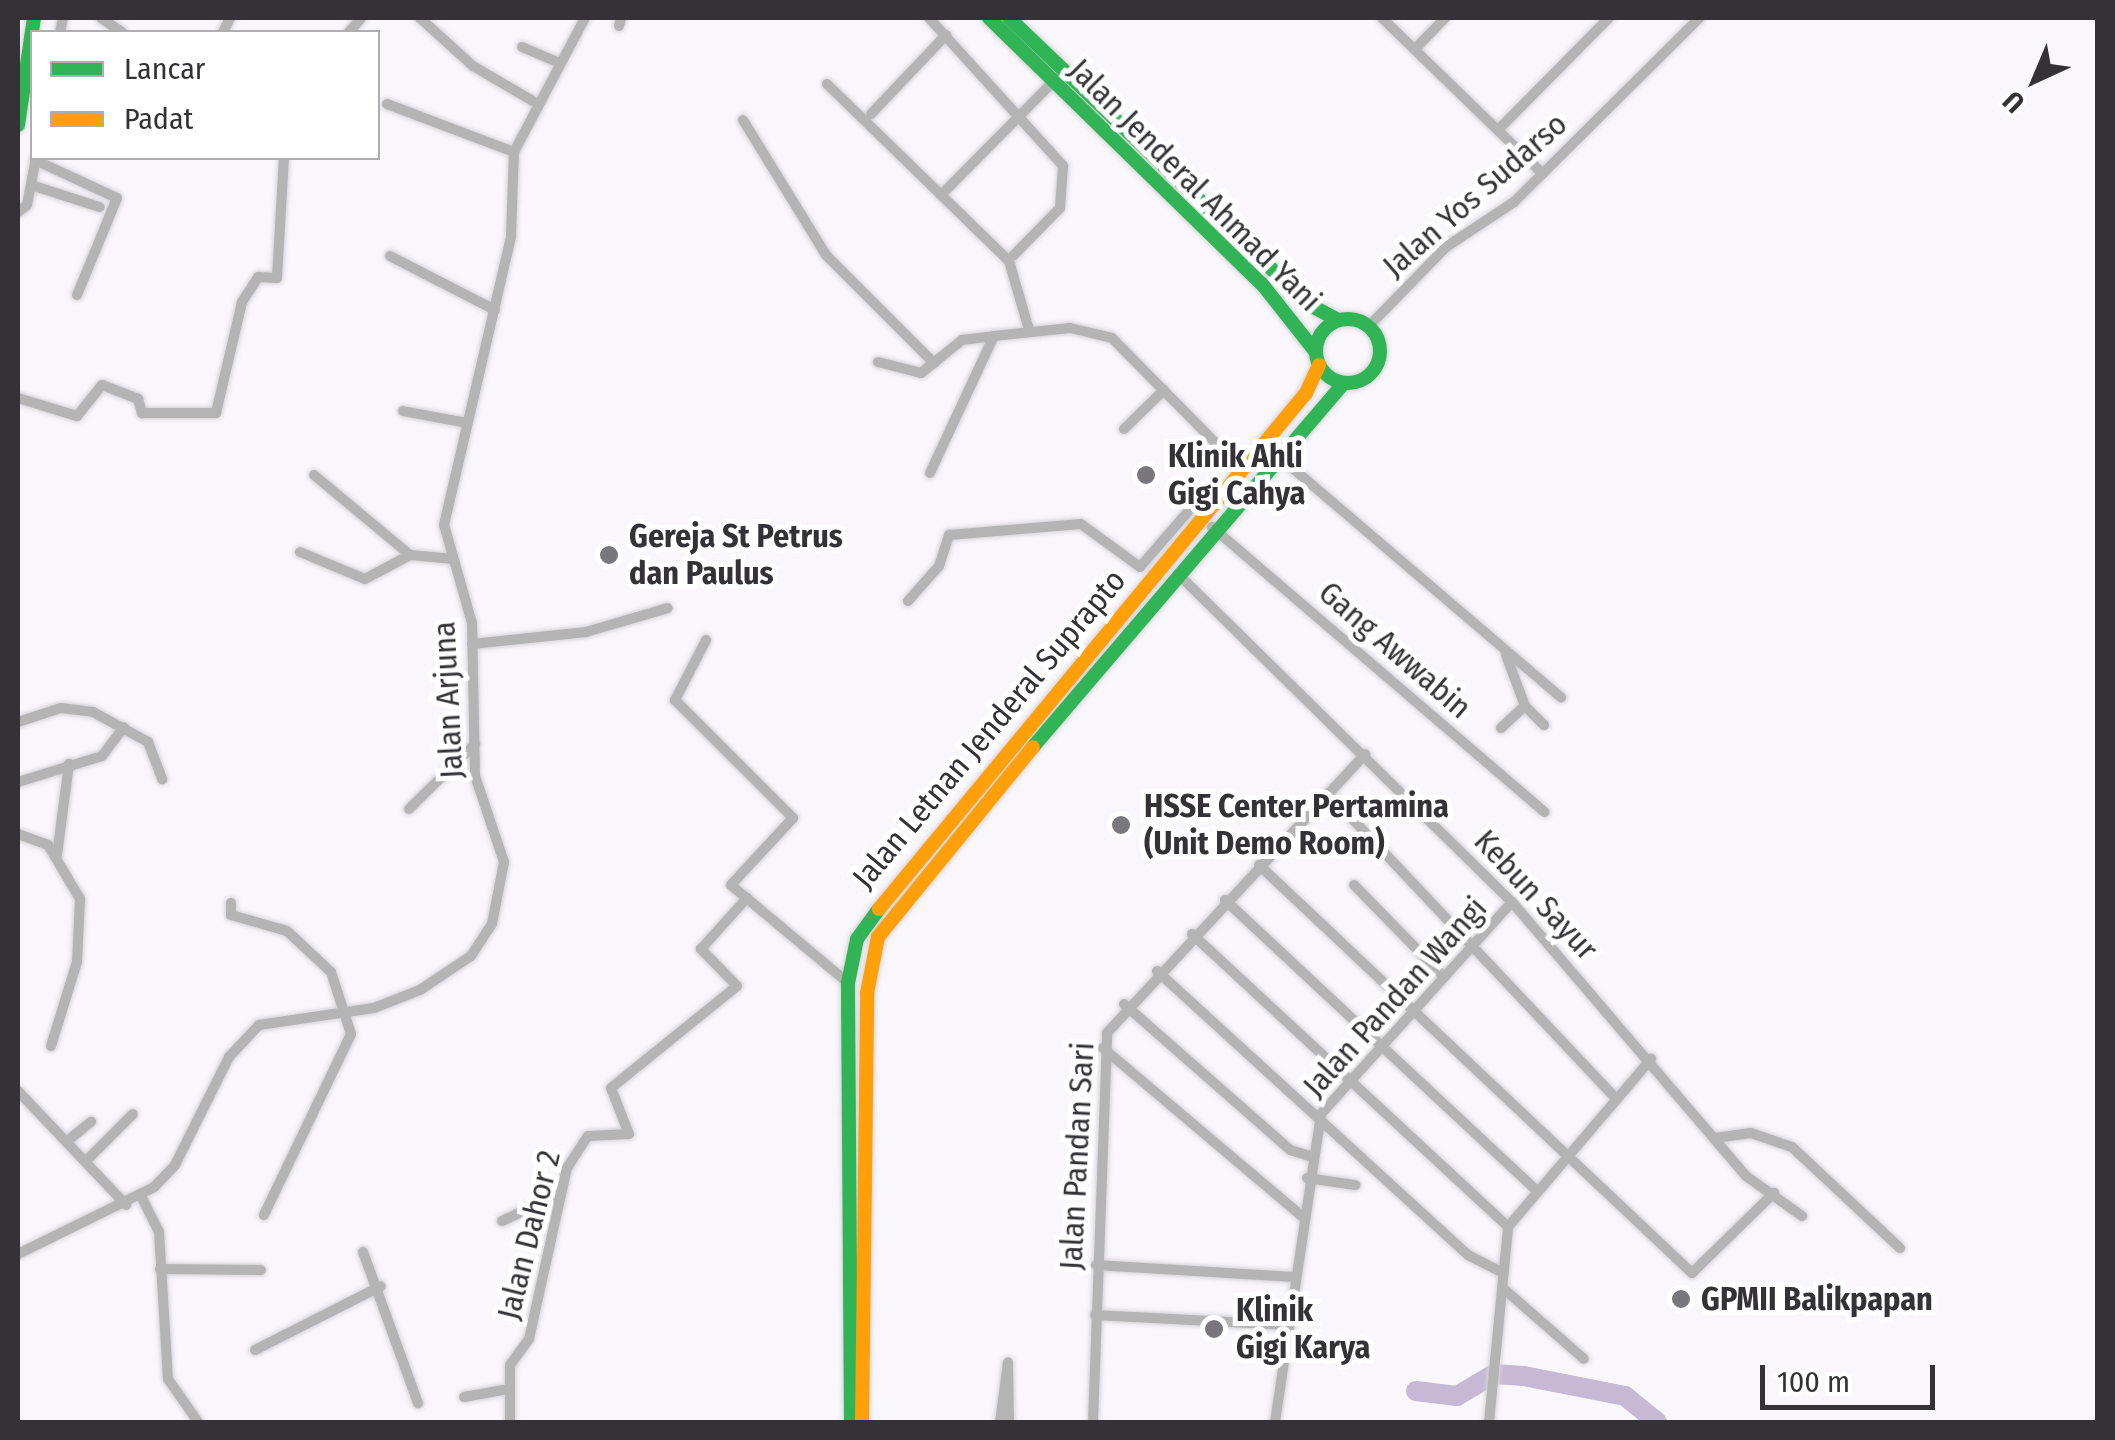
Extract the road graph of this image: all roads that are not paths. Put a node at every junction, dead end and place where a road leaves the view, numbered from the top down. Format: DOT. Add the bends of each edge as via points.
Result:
graph roads {
  1 [pos="420,18"];
  2 [pos="584,18"];
  3 [pos="929,18"];
  4 [pos="989,18"];
  5 [pos="1009,18"];
  6 [pos="1382,18"];
  7 [pos="1446,18"];
  8 [pos="1609,18"];
  9 [pos="1695,19"];
  10 [pos="946,36"];
  11 [pos="30,45"];
  12 [pos="1028,46"];
  13 [pos="522,47"];
  14 [pos="1415,49"];
  15 [pos="558,62"];
  16 [pos="1059,76"];
  17 [pos="828,84"];
  18 [pos="533,101"];
  19 [pos="386,104"];
  20 [pos="1026,112"];
  21 [pos="871,114"];
  22 [pos="743,120"];
  23 [pos="18,125"];
  24 [pos="1498,130"];
  25 [pos="514,152"];
  26 [pos="36,160"];
  27 [pos="38,160"];
  28 [pos="284,160"];
  29 [pos="1543,174"];
  30 [pos="31,185"];
  31 [pos="946,190"];
  32 [pos="100,207"];
  33 [pos="18,212"];
  34 [pos="390,256"];
  35 [pos="1014,256"];
  36 [pos="78,294"];
  37 [pos="495,310"];
  38 [pos="1338,320"];
  39 [pos="1369,326"];
  40 [pos="1027,330"];
  41 [pos="994,336"];
  42 [pos="1317,358"];
  43 [pos="878,362"];
  44 [pos="934,363"];
  45 [pos="1343,384"];
  46 [pos="1164,390"];
  47 [pos="18,398"];
  48 [pos="404,411"];
  49 [pos="467,423"];
  50 [pos="1124,429"];
  51 [pos="1276,454"];
  52 [pos="1242,470"];
  53 [pos="930,473"];
  54 [pos="314,475"];
  55 [pos="1209,509"];
  56 [pos="1212,526"];
  57 [pos="300,552"];
  58 [pos="410,554"];
  59 [pos="454,559"];
  60 [pos="1178,574"];
  61 [pos="908,602"];
  62 [pos="668,608"];
  63 [pos="706,640"];
  64 [pos="472,644"];
  65 [pos="1504,649"];
  66 [pos="1561,697"];
  67 [pos="1525,706"];
  68 [pos="18,722"];
  69 [pos="1544,725"];
  70 [pos="124,727"];
  71 [pos="1502,728"];
  72 [pos="474,744"];
  73 [pos="1365,754"];
  74 [pos="69,764"];
  75 [pos="162,779"];
  76 [pos="18,782"];
  77 [pos="1328,793"];
  78 [pos="409,810"];
  79 [pos="1545,812"];
  80 [pos="18,834"];
  81 [pos="932,835"];
  82 [pos="943,849"];
  83 [pos="57,855"];
  84 [pos="1258,865"];
  85 [pos="1354,885"];
  86 [pos="747,898"];
  87 [pos="1225,900"];
  88 [pos="1512,902"];
  89 [pos="232,903"];
  90 [pos="1192,934"];
  91 [pos="1470,948"];
  92 [pos="1157,971"];
  93 [pos="1444,977"];
  94 [pos="848,983"];
  95 [pos="1124,1004"];
  96 [pos="1414,1010"];
  97 [pos="341,1014"];
  98 [pos="1381,1045"];
  99 [pos="51,1046"];
  100 [pos="1103,1048"];
  101 [pos="1651,1059"];
  102 [pos="1352,1078"];
  103 [pos="18,1091"];
  104 [pos="1614,1098"];
  105 [pos="133,1114"];
  106 [pos="1320,1114"];
  107 [pos="92,1122"];
  108 [pos="72,1138"];
  109 [pos="1715,1138"];
  110 [pos="1565,1152"];
  111 [pos="1310,1156"];
  112 [pos="88,1158"];
  113 [pos="1307,1178"];
  114 [pos="1355,1185"];
  115 [pos="1535,1189"];
  116 [pos="1774,1193"];
  117 [pos="560,1194"];
  118 [pos="141,1196"];
  119 [pos="126,1205"];
  120 [pos="264,1215"];
  121 [pos="1302,1216"];
  122 [pos="1802,1216"];
  123 [pos="502,1220"];
  124 [pos="1508,1227"];
  125 [pos="1900,1248"];
  126 [pos="364,1252"];
  127 [pos="18,1254"];
  128 [pos="1096,1264"];
  129 [pos="160,1269"];
  130 [pos="261,1270"];
  131 [pos="1503,1273"];
  132 [pos="858,1275"];
  133 [pos="1294,1277"];
  134 [pos="382,1286"];
  135 [pos="1504,1289"];
  136 [pos="1094,1314"];
  137 [pos="1288,1325"];
  138 [pos="255,1350"];
  139 [pos="1584,1359"];
  140 [pos="509,1390"];
  141 [pos="464,1397"];
  142 [pos="418,1403"];
  143 [pos="198,1422"];
  144 [pos="510,1422"];
  145 [pos="851,1422"];
  146 [pos="862,1422"];
  147 [pos="1000,1422"];
  148 [pos="1009,1422"];
  149 [pos="1092,1422"];
  150 [pos="1275,1422"];
  151 [pos="1489,1422"];
  1 -- 18 [label="street" via="473,66"];
  2 -- 15 [label="street, Jalan Arjuna"];
  3 -- 10 [label="street"];
  4 -- 12 [label="main road, Jalan Jenderal Ahmad Yani"];
  5 -- 12 [label="main road, Jalan Jenderal Ahmad Yani"];
  6 -- 14 [label="street"];
  7 -- 14 [label="street"];
  8 -- 24 [label="street"];
  9 -- 29 [label="street, Jalan Yos Sudarso"];
  10 -- 20 [label="street"];
  10 -- 21 [label="street"];
  11 -- 23 [label="main road"];
  12 -- 16 [label="main road, Jalan Jenderal Ahmad Yani"];
  13 -- 15 [label="street"];
  14 -- 24 [label="street"];
  15 -- 18 [label="street, Jalan Arjuna"];
  16 -- 20 [label="street"];
  16 -- 38 [label="main road, Jalan Jenderal Ahmad Yani" via="1308,304"];
  16 -- 42 [label="main road, Jalan Jenderal Ahmad Yani" via="1262,284"];
  17 -- 40 [label="street" via="1008,261"];
  18 -- 25 [label="street, Jalan Arjuna"];
  19 -- 25 [label="street"];
  20 -- 31 [label="street"];
  20 -- 35 [label="street" via="1058,158 1066,193"];
  22 -- 44 [label="street" via="826,255"];
  24 -- 29 [label="street"];
  25 -- 37 [label="street, Jalan Arjuna" via="513,223"];
  26 -- 30 [label="street"];
  27 -- 36 [label="street" via="117,198"];
  28 -- 47 [label="street" via="277,278 258,277 242,302 216,413 142,413 138,399 102,385 77,416"];
  29 -- 39 [label="street, Jalan Yos Sudarso" via="1446,246"];
  30 -- 32 [label="street"];
  30 -- 33 [label="street"];
  34 -- 37 [label="street" via="459,299"];
  37 -- 49 [label="street, Jalan Arjuna"];
  38 -- 39 [label="main road"];
  38 -- 42 [label="main road"];
  39 -- 45 [label="main road" via="1380,346 1377,367"];
  40 -- 41 [label="street"];
  40 -- 46 [label="street" via="1102,333"];
  41 -- 44 [label="street" via="962,340"];
  41 -- 53 [label="street"];
  42 -- 45 [label="main road"];
  42 -- 52 [label="main road, Jalan Letnan Jenderal Suprapto"];
  43 -- 44 [label="street" via="918,373"];
  45 -- 51 [label="main road, Jalan Letnan Jenderal Suprapto"];
  46 -- 50 [label="street"];
  46 -- 52 [label="street"];
  48 -- 49 [label="street"];
  49 -- 59 [label="street, Jalan Arjuna" via="445,518"];
  51 -- 56 [label="main road, Jalan Letnan Jenderal Suprapto"];
  51 -- 65 [label="street"];
  52 -- 55 [label="main road, Jalan Letnan Jenderal Suprapto"];
  54 -- 58 [label="street"];
  55 -- 61 [label="street" via="1198,500 1140,568 1081,524 949,535 939,566"];
  55 -- 81 [label="main road, Jalan Letnan Jenderal Suprapto"];
  56 -- 60 [label="main road, Jalan Letnan Jenderal Suprapto"];
  56 -- 79 [label="street, Gang Awwabin"];
  57 -- 58 [label="street" via="366,580"];
  58 -- 59 [label="street"];
  59 -- 64 [label="street, Jalan Arjuna"];
  60 -- 73 [label="street, Kebun Sayur"];
  60 -- 82 [label="main road, Jalan Letnan Jenderal Suprapto"];
  62 -- 64 [label="street" via="586,632"];
  63 -- 86 [label="street" via="674,700 793,818 731,885"];
  64 -- 72 [label="street, Jalan Arjuna"];
  65 -- 66 [label="street"];
  65 -- 67 [label="street"];
  67 -- 69 [label="street"];
  67 -- 71 [label="street"];
  68 -- 70 [label="street" via="72,708"];
  70 -- 74 [label="street" via="106,754"];
  70 -- 75 [label="street" via="159,754"];
  72 -- 78 [label="street"];
  72 -- 97 [label="street, Jalan Arjuna" via="479,794 505,870 486,936 437,982"];
  73 -- 77 [label="street, Jalan Pandan Sari"];
  73 -- 88 [label="street, Kebun Sayur"];
  74 -- 76 [label="street"];
  74 -- 83 [label="street"];
  77 -- 84 [label="street, Jalan Pandan Sari"];
  77 -- 91 [label="street"];
  80 -- 83 [label="street"];
  81 -- 82 [label="main road"];
  81 -- 94 [label="main road, Jalan Letnan Jenderal Suprapto" via="863,927"];
  82 -- 132 [label="main road, Jalan Letnan Jenderal Suprapto" via="886,922 869,972"];
  83 -- 99 [label="street" via="78,888 82,918"];
  84 -- 87 [label="street, Jalan Pandan Sari"];
  84 -- 96 [label="street"];
  85 -- 93 [label="street"];
  86 -- 94 [label="street"];
  86 -- 117 [label="street, Jalan Dahor 2" via="701,949 737,986 614,1084 632,1130 584,1138"];
  87 -- 90 [label="street, Jalan Pandan Sari"];
  87 -- 98 [label="street"];
  88 -- 91 [label="street, Jalan Pandan Wangi"];
  88 -- 101 [label="street, Kebun Sayur"];
  89 -- 97 [label="street" via="231,914 287,931 331,972"];
  90 -- 92 [label="street, Jalan Pandan Sari"];
  90 -- 102 [label="street"];
  91 -- 93 [label="street, Jalan Pandan Wangi"];
  91 -- 104 [label="street"];
  92 -- 95 [label="street, Jalan Pandan Sari"];
  92 -- 106 [label="street"];
  93 -- 96 [label="street, Jalan Pandan Wangi"];
  94 -- 132 [label="main road, Jalan Letnan Jenderal Suprapto"];
  95 -- 100 [label="street, Jalan Pandan Sari"];
  95 -- 111 [label="street" via="1290,1150"];
  96 -- 98 [label="street, Jalan Pandan Wangi"];
  96 -- 110 [label="street"];
  97 -- 118 [label="street, Jalan Arjuna" via="294,1014 251,1031 175,1165"];
  97 -- 120 [label="street" via="350,1036"];
  98 -- 102 [label="street, Jalan Pandan Wangi"];
  98 -- 115 [label="street"];
  100 -- 121 [label="street"];
  100 -- 128 [label="street, Jalan Pandan Sari"];
  101 -- 104 [label="street"];
  101 -- 109 [label="street, Kebun Sayur"];
  102 -- 106 [label="street, Jalan Pandan Wangi"];
  102 -- 124 [label="street"];
  103 -- 108 [label="street"];
  104 -- 110 [label="street"];
  105 -- 112 [label="street"];
  106 -- 111 [label="street, Jalan Pandan Wangi"];
  106 -- 131 [label="street" via="1468,1255"];
  107 -- 108 [label="street"];
  108 -- 112 [label="street"];
  109 -- 116 [label="street, Kebun Sayur"];
  109 -- 125 [label="street" via="1747,1132 1792,1147"];
  110 -- 115 [label="street"];
  110 -- 116 [label="street" via="1692,1273"];
  111 -- 113 [label="street, Jalan Pandan Wangi"];
  112 -- 119 [label="street"];
  113 -- 114 [label="street"];
  113 -- 121 [label="street, Jalan Pandan Wangi"];
  115 -- 124 [label="street"];
  116 -- 122 [label="street, Kebun Sayur"];
  117 -- 123 [label="street"];
  117 -- 140 [label="street, Jalan Dahor 2"];
  118 -- 119 [label="street, Jalan Arjuna"];
  118 -- 129 [label="street" via="157,1225"];
  119 -- 127 [label="street, Jalan Arjuna"];
  121 -- 133 [label="street, Jalan Pandan Wangi"];
  124 -- 131 [label="street"];
  126 -- 134 [label="street"];
  128 -- 133 [label="street"];
  128 -- 136 [label="street, Jalan Pandan Sari"];
  129 -- 130 [label="street"];
  129 -- 143 [label="street" via="165,1369"];
  131 -- 135 [label="street"];
  132 -- 145 [label="main road, Jalan Letnan Jenderal Suprapto"];
  132 -- 146 [label="main road, Jalan Letnan Jenderal Suprapto"];
  133 -- 137 [label="street, Jalan Pandan Wangi"];
  134 -- 138 [label="street"];
  134 -- 142 [label="street"];
  135 -- 139 [label="street"];
  135 -- 151 [label="street"];
  136 -- 137 [label="street"];
  136 -- 149 [label="street, Jalan Pandan Sari"];
  137 -- 150 [label="street, Jalan Pandan Wangi"];
  140 -- 141 [label="street"];
  140 -- 144 [label="street, Jalan Dahor 2"];
  147 -- 148 [label="street" via="1007,1363"];
}
